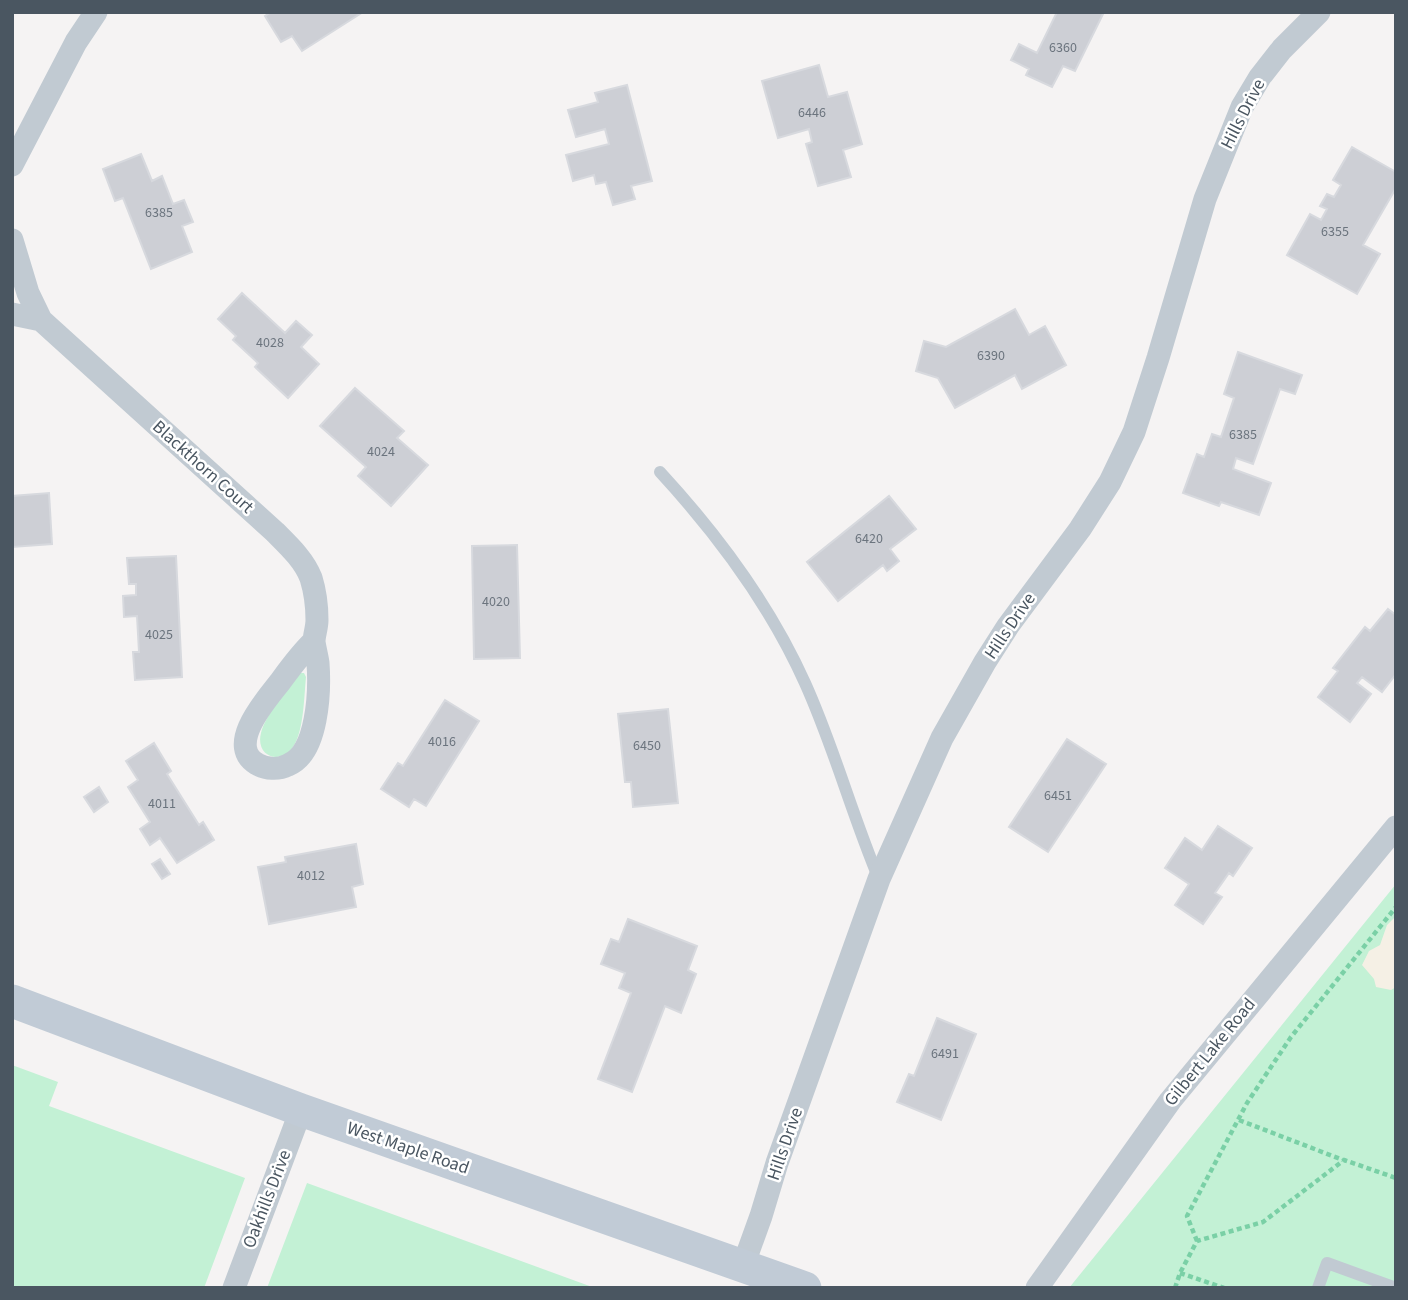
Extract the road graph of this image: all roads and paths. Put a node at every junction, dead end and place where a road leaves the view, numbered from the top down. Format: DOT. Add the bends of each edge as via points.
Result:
graph roads {
  1 [pos="96,12"];
  2 [pos="1319,12"];
  3 [pos="12,165"];
  4 [pos="12,240"];
  5 [pos="12,314"];
  6 [pos="41,320"];
  7 [pos="660,472"];
  8 [pos="314,640"];
  9 [pos="1396,827"];
  10 [pos="879,879"];
  11 [pos="1396,907"];
  12 [pos="12,1001"];
  13 [pos="301,1110"];
  14 [pos="1239,1119"];
  15 [pos="1344,1160"];
  16 [pos="1396,1178"];
  17 [pos="1197,1241"];
  18 [pos="743,1266"];
  19 [pos="1180,1273"];
  20 [pos="234,1288"];
  21 [pos="805,1288"];
  22 [pos="1037,1288"];
  23 [pos="1175,1288"];
  24 [pos="1224,1288"];
  25 [pos="1318,1288"];
  26 [pos="1396,1288"];
  1 -- 3 [label="street"];
  2 -- 10 [label="street, Hills Drive" via="1282,49 1242,107 1205,199 1134,432 1110,482 1008,626 965,697"];
  4 -- 6 [label="street, Blackthorn Court" via="27,293"];
  5 -- 6 [label="street"];
  6 -- 8 [label="street, Blackthorn Court" via="295,552 313,588"];
  7 -- 10 [label="lane" via="741,571 791,653"];
  8 -- 8 [label="street, Blackthorn Court" via="318,664 312,736 301,757 289,765 265,767 248,754 251,724"];
  9 -- 22 [label="street, Gilbert Lake Road" via="1170,1101"];
  10 -- 18 [label="street, Hills Drive"];
  11 -- 14 [label="path" via="1290,1037"];
  12 -- 13 [label="main road, West Maple Road"];
  13 -- 18 [label="main road, West Maple Road"];
  13 -- 20 [label="street, Oakhills Drive"];
  14 -- 15 [label="path"];
  14 -- 17 [label="path" via="1187,1216"];
  15 -- 16 [label="path"];
  15 -- 17 [label="path" via="1263,1222"];
  17 -- 19 [label="path"];
  18 -- 21 [label="main road, West Maple Road"];
  19 -- 23 [label="path"];
  19 -- 24 [label="path"];
  25 -- 26 [label="lane" via="1327,1262"];
}
